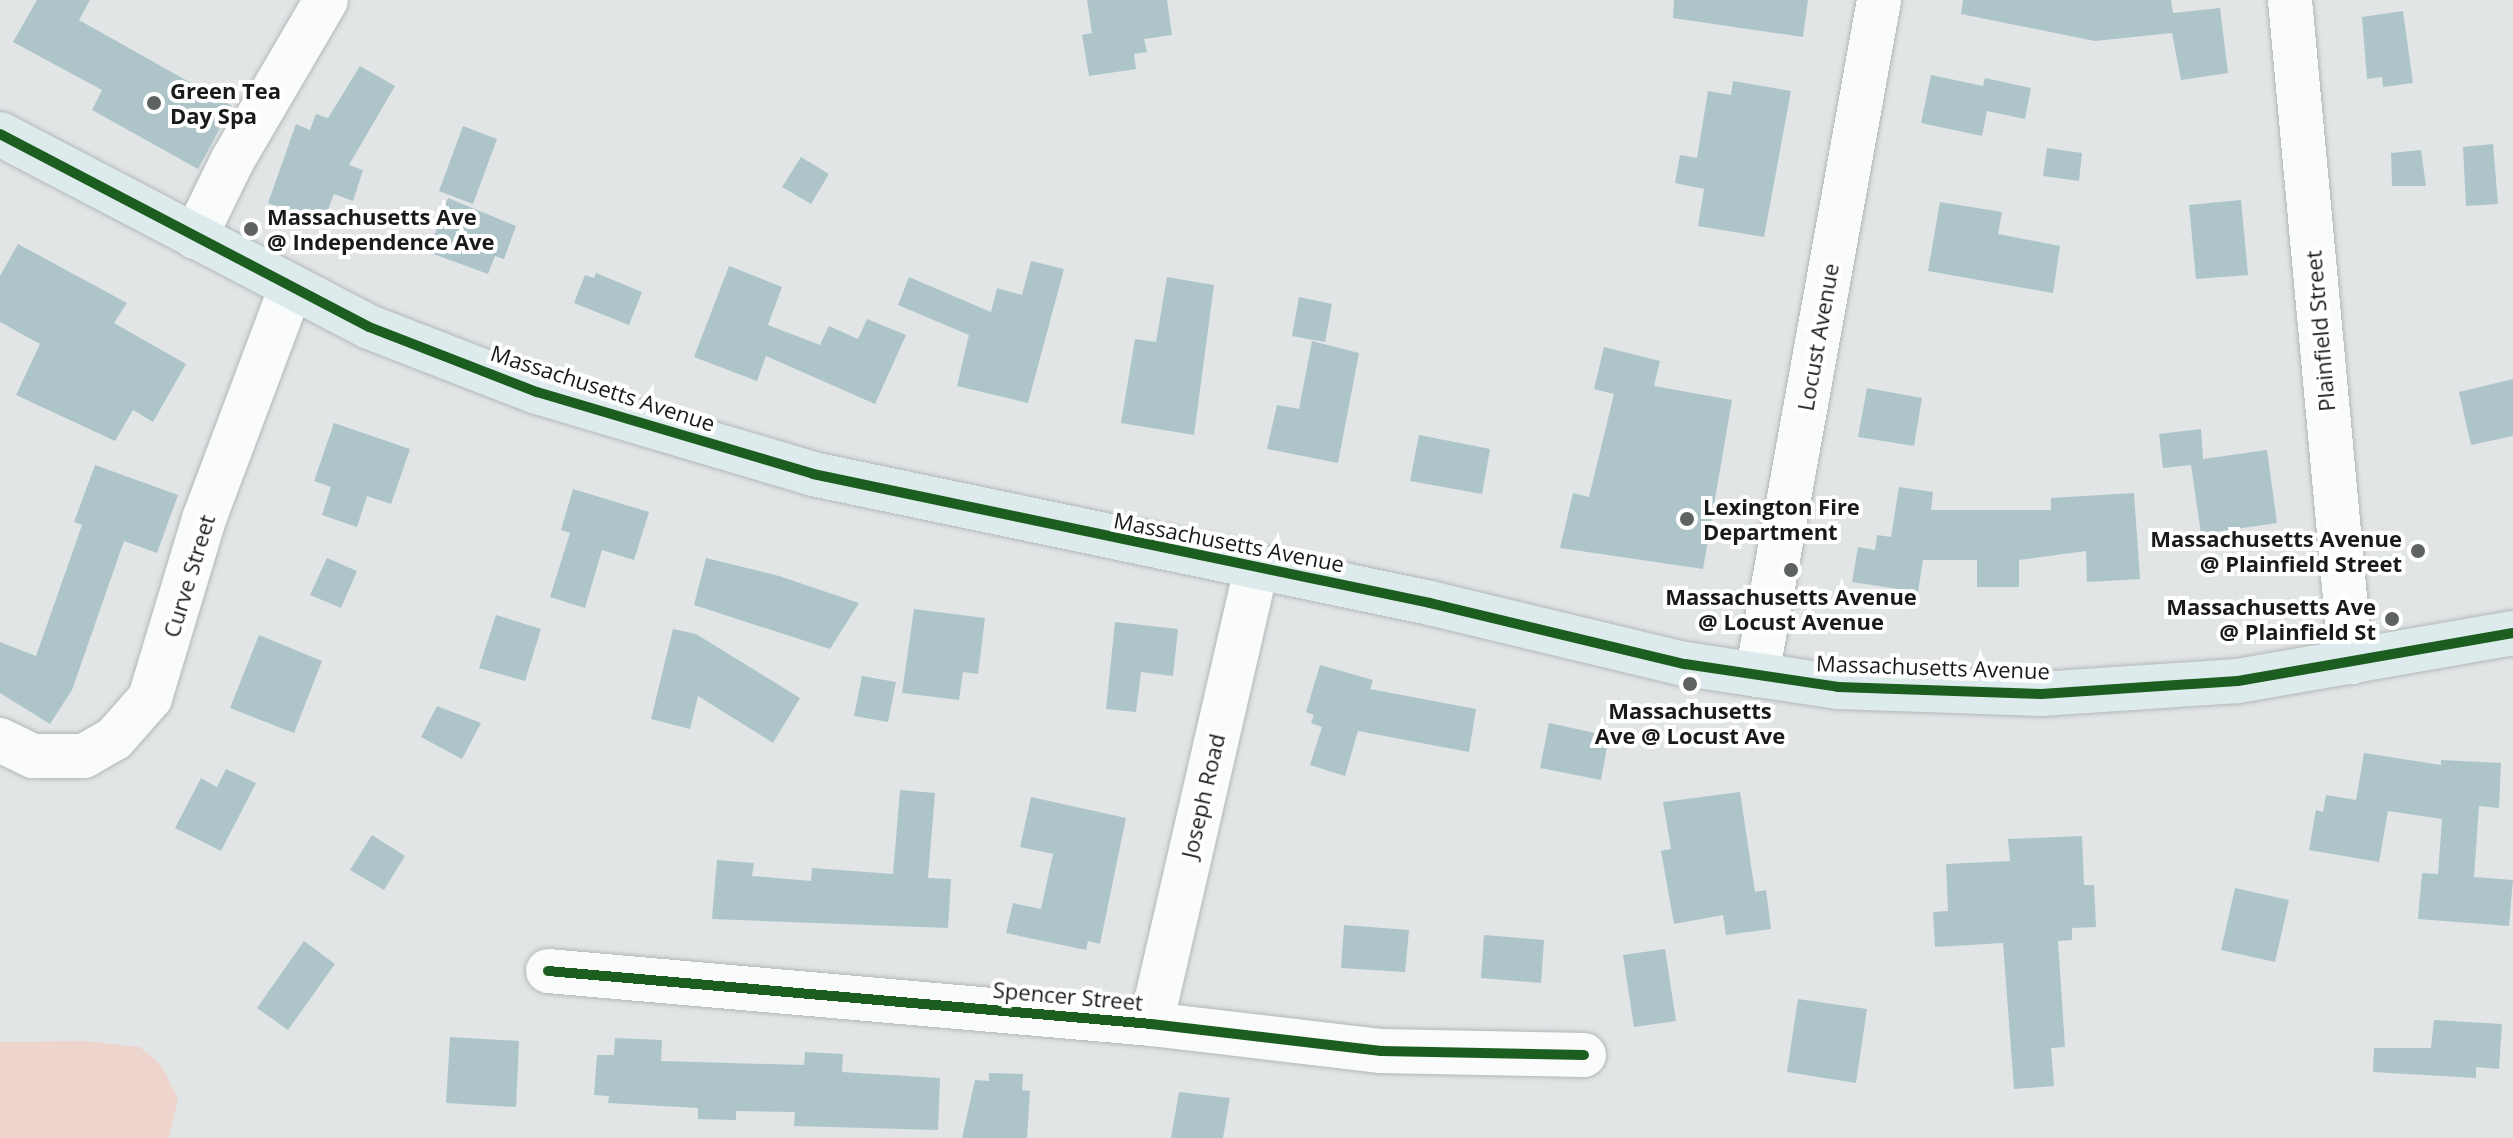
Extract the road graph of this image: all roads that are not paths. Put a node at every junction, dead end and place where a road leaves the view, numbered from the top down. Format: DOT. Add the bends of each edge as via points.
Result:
graph roads {
  1 [pos="326,0"];
  2 [pos="1879,0"];
  3 [pos="2290,0"];
  4 [pos="0,134"];
  5 [pos="195,237"];
  6 [pos="291,288"];
  7 [pos="1256,568"];
  8 [pos="2513,633"];
  9 [pos="2351,662"];
  10 [pos="1757,675"];
  11 [pos="0,740"];
  12 [pos="548,971"];
  13 [pos="1151,1024"];
  14 [pos="1584,1055"];
  1 -- 5 [label="street" via="232,161"];
  2 -- 10 [label="street, Locust Avenue"];
  3 -- 9 [label="street, Plainfield Street"];
  4 -- 5 [label="main road, Massachusetts Avenue"];
  5 -- 6 [label="main road, Massachusetts Avenue"];
  6 -- 7 [label="main road, Massachusetts Avenue" via="369,327 537,392 813,474"];
  6 -- 11 [label="street, Curve Street" via="204,519 150,698 114,739 84,756 33,756"];
  7 -- 10 [label="main road, Massachusetts Avenue" via="1685,664"];
  7 -- 13 [label="street, Joseph Road"];
  8 -- 9 [label="main road, Massachusetts Avenue"];
  9 -- 10 [label="main road, Massachusetts Avenue" via="2238,681 2041,694 1838,687"];
  12 -- 13 [label="street, Spencer Street"];
  13 -- 14 [label="street, Spencer Street" via="1381,1051"];
}
